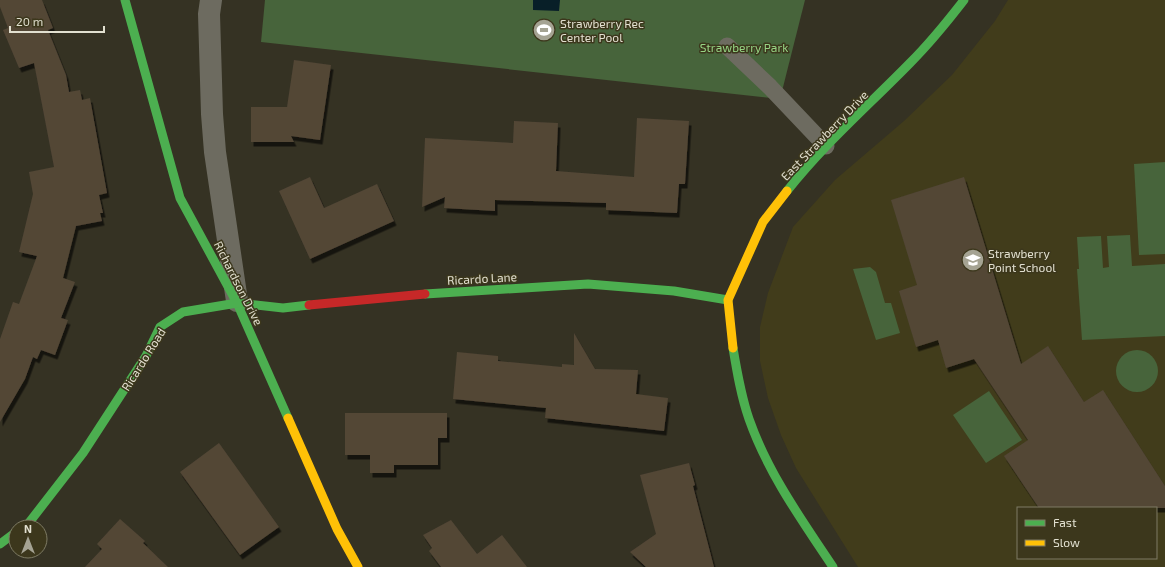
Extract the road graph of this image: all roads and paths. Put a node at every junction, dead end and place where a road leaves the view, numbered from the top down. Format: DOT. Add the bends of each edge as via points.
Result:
graph roads {
  1 [pos="125,0"];
  2 [pos="211,0"];
  3 [pos="964,0"];
  4 [pos="727,46"];
  5 [pos="826,146"];
  6 [pos="728,300"];
  7 [pos="237,303"];
  8 [pos="32,519"];
  9 [pos="358,567"];
  10 [pos="833,567"];
  1 -- 7 [label="street, Richardson Drive" via="180,198"];
  2 -- 7 [label="street" via="209,14 215,152"];
  3 -- 5 [label="street, East Strawberry Drive" via="911,62"];
  4 -- 5 [label="lane"];
  5 -- 6 [label="street, East Strawberry Drive" via="763,222"];
  6 -- 7 [label="street, Ricardo Lane" via="674,291 588,284 443,292 283,308"];
  6 -- 10 [label="street, East Strawberry Drive" via="732,345 749,419 783,492"];
  7 -- 8 [label="street, Ricardo Road" via="182,312 160,327 146,356 84,453"];
  7 -- 9 [label="street, Richardson Drive" via="337,529"];
}
